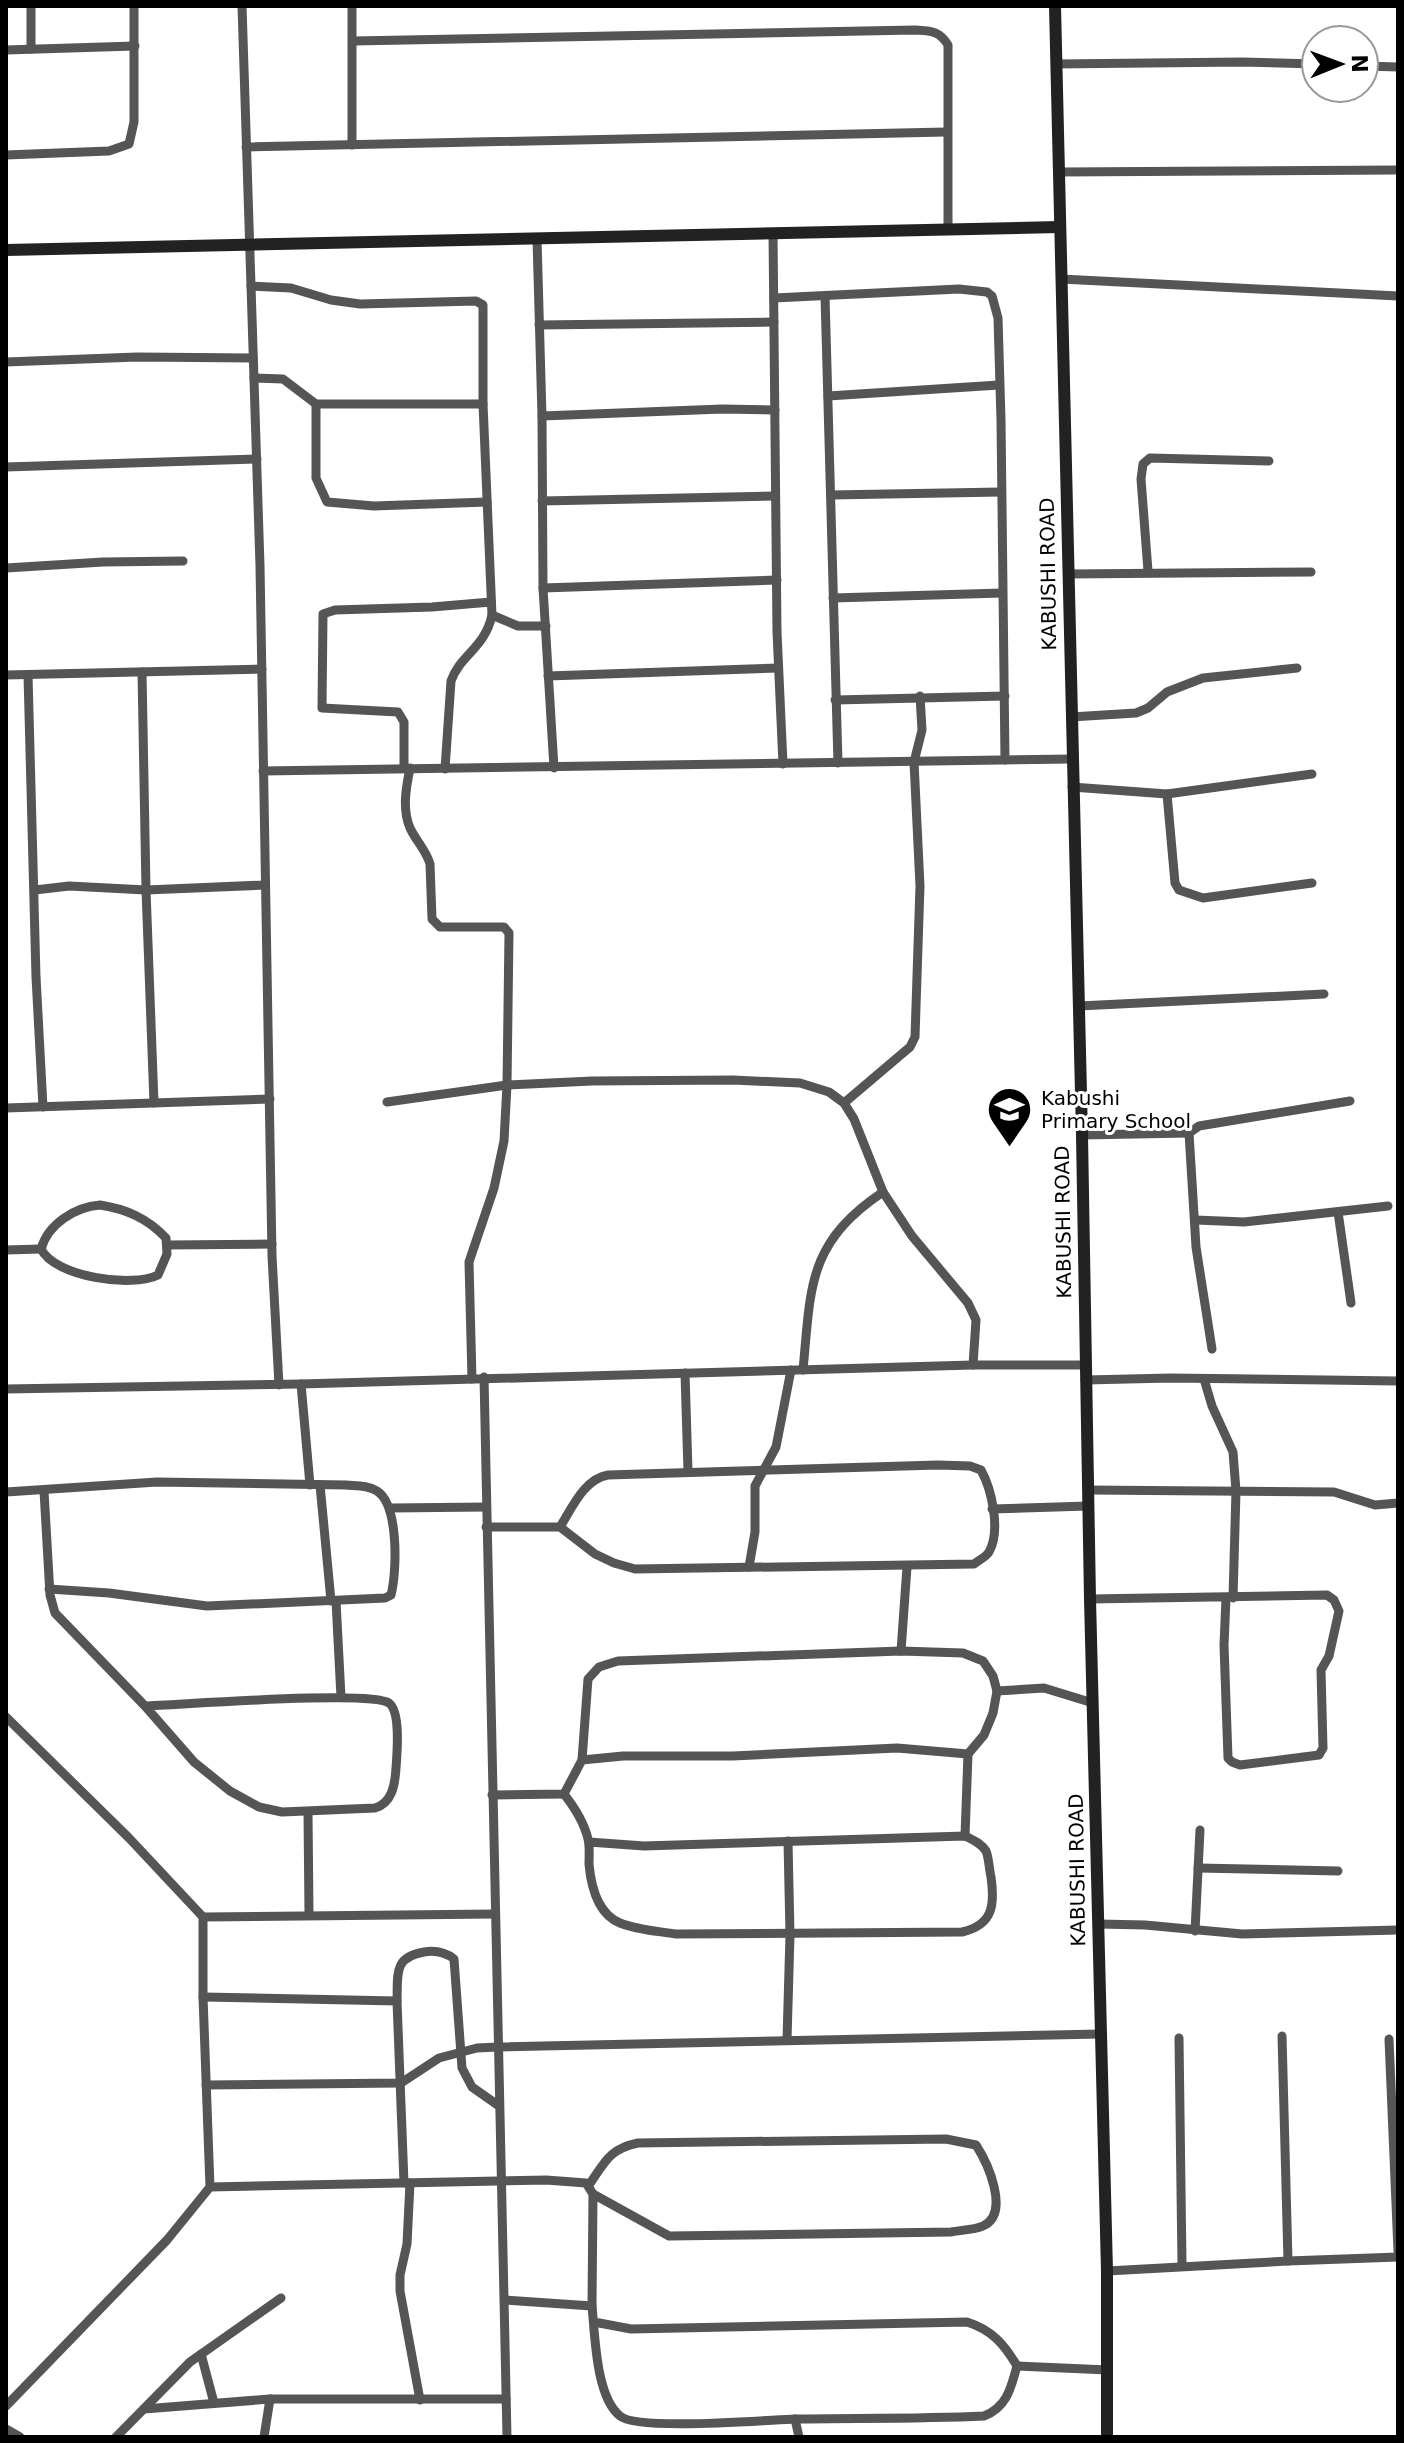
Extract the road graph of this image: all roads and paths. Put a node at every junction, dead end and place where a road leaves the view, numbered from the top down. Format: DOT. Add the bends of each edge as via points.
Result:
graph roads {
  1 [pos="31,6"];
  2 [pos="134,6"];
  3 [pos="242,6"];
  4 [pos="352,6"];
  5 [pos="1055,6"];
  6 [pos="353,41"];
  7 [pos="135,46"];
  8 [pos="31,49"];
  9 [pos="6,50"];
  10 [pos="1056,64"];
  11 [pos="1300,64"];
  12 [pos="946,132"];
  13 [pos="352,145"];
  14 [pos="246,147"];
  15 [pos="6,155"];
  16 [pos="1398,170"];
  17 [pos="1059,172"];
  18 [pos="1059,227"];
  19 [pos="948,230"];
  20 [pos="773,233"];
  21 [pos="537,239"];
  22 [pos="249,246"];
  23 [pos="6,250"];
  24 [pos="1061,279"];
  25 [pos="251,286"];
  26 [pos="825,296"];
  27 [pos="1398,296"];
  28 [pos="774,298"];
  29 [pos="774,322"];
  30 [pos="539,325"];
  31 [pos="253,358"];
  32 [pos="6,362"];
  33 [pos="254,378"];
  34 [pos="999,385"];
  35 [pos="828,396"];
  36 [pos="316,404"];
  37 [pos="483,404"];
  38 [pos="775,410"];
  39 [pos="542,416"];
  40 [pos="257,459"];
  41 [pos="1269,461"];
  42 [pos="6,467"];
  43 [pos="1001,492"];
  44 [pos="831,495"];
  45 [pos="775,496"];
  46 [pos="542,501"];
  47 [pos="487,502"];
  48 [pos="183,561"];
  49 [pos="6,568"];
  50 [pos="1148,571"];
  51 [pos="1311,572"];
  52 [pos="1069,574"];
  53 [pos="777,580"];
  54 [pos="543,588"];
  55 [pos="1002,593"];
  56 [pos="833,598"];
  57 [pos="491,602"];
  58 [pos="492,615"];
  59 [pos="546,626"];
  60 [pos="778,668"];
  61 [pos="1297,668"];
  62 [pos="262,669"];
  63 [pos="142,672"];
  64 [pos="6,675"];
  65 [pos="28,675"];
  66 [pos="548,676"];
  67 [pos="920,696"];
  68 [pos="1005,696"];
  69 [pos="835,700"];
  70 [pos="1071,717"];
  71 [pos="1071,759"];
  72 [pos="1005,760"];
  73 [pos="914,762"];
  74 [pos="838,763"];
  75 [pos="783,764"];
  76 [pos="407,768"];
  77 [pos="554,768"];
  78 [pos="445,769"];
  79 [pos="263,771"];
  80 [pos="1312,774"];
  81 [pos="1072,787"];
  82 [pos="1167,794"];
  83 [pos="1312,883"];
  84 [pos="265,885"];
  85 [pos="35,890"];
  86 [pos="146,890"];
  87 [pos="1324,994"];
  88 [pos="1079,1006"];
  89 [pos="507,1085"];
  90 [pos="270,1099"];
  91 [pos="1350,1101"];
  92 [pos="387,1102"];
  93 [pos="154,1103"];
  94 [pos="844,1103"];
  95 [pos="43,1107"];
  96 [pos="6,1108"];
  97 [pos="1189,1133"];
  98 [pos="1082,1135"];
  99 [pos="883,1192"];
  100 [pos="1388,1206"];
  101 [pos="1338,1212"];
  102 [pos="1196,1220"];
  103 [pos="272,1244"];
  104 [pos="168,1245"];
  105 [pos="41,1249"];
  106 [pos="6,1250"];
  107 [pos="1351,1303"];
  108 [pos="1212,1349"];
  109 [pos="973,1365"];
  110 [pos="1085,1365"];
  111 [pos="791,1370"];
  112 [pos="803,1370"];
  113 [pos="685,1373"];
  114 [pos="484,1377"];
  115 [pos="472,1379"];
  116 [pos="1204,1379"];
  117 [pos="1085,1380"];
  118 [pos="1398,1381"];
  119 [pos="301,1384"];
  120 [pos="279,1385"];
  121 [pos="6,1389"];
  122 [pos="764,1469"];
  123 [pos="688,1471"];
  124 [pos="315,1485"];
  125 [pos="1088,1490"];
  126 [pos="44,1491"];
  127 [pos="1236,1491"];
  128 [pos="6,1492"];
  129 [pos="1398,1503"];
  130 [pos="1088,1506"];
  131 [pos="486,1507"];
  132 [pos="390,1508"];
  133 [pos="992,1509"];
  134 [pos="486,1527"];
  135 [pos="560,1527"];
  136 [pos="749,1567"];
  137 [pos="907,1567"];
  138 [pos="49,1589"];
  139 [pos="1229,1598"];
  140 [pos="1090,1599"];
  141 [pos="334,1601"];
  142 [pos="901,1651"];
  143 [pos="997,1691"];
  144 [pos="341,1697"];
  145 [pos="1093,1703"];
  146 [pos="145,1706"];
  147 [pos="6,1717"];
  148 [pos="968,1754"];
  149 [pos="582,1760"];
  150 [pos="564,1794"];
  151 [pos="492,1795"];
  152 [pos="308,1812"];
  153 [pos="1200,1830"];
  154 [pos="965,1836"];
  155 [pos="788,1841"];
  156 [pos="589,1842"];
  157 [pos="1198,1868"];
  158 [pos="1338,1871"];
  159 [pos="495,1914"];
  160 [pos="309,1915"];
  161 [pos="203,1917"];
  162 [pos="1099,1924"];
  163 [pos="1398,1930"];
  164 [pos="1195,1931"];
  165 [pos="790,1935"];
  166 [pos="203,1997"];
  167 [pos="397,2001"];
  168 [pos="1100,2034"];
  169 [pos="1282,2036"];
  170 [pos="1179,2038"];
  171 [pos="1389,2039"];
  172 [pos="787,2040"];
  173 [pos="498,2047"];
  174 [pos="460,2052"];
  175 [pos="401,2083"];
  176 [pos="206,2085"];
  177 [pos="499,2106"];
  178 [pos="501,2182"];
  179 [pos="407,2183"];
  180 [pos="210,2187"];
  181 [pos="591,2190"];
  182 [pos="1398,2254"];
  183 [pos="1288,2261"];
  184 [pos="1182,2265"];
  185 [pos="1107,2271"];
  186 [pos="281,2298"];
  187 [pos="505,2300"];
  188 [pos="592,2306"];
  189 [pos="594,2322"];
  190 [pos="201,2354"];
  191 [pos="1017,2366"];
  192 [pos="1108,2370"];
  193 [pos="270,2399"];
  194 [pos="506,2399"];
  195 [pos="420,2400"];
  196 [pos="214,2403"];
  197 [pos="6,2406"];
  198 [pos="144,2409"];
  199 [pos="795,2419"];
  200 [pos="6,2429"];
  201 [pos="20,2437"];
  202 [pos="116,2437"];
  203 [pos="264,2437"];
  204 [pos="507,2437"];
  205 [pos="799,2437"];
  206 [pos="1107,2437"];
  1 -- 8 [label="street"];
  2 -- 7 [label="street"];
  3 -- 14 [label="street"];
  4 -- 6 [label="street"];
  5 -- 10 [label="main road, KABUSHI ROAD"];
  6 -- 12 [label="street" via="935,32 948,45"];
  6 -- 13 [label="street"];
  7 -- 8 [label="street"];
  7 -- 15 [label="street" via="129,144 109,151"];
  8 -- 9 [label="street"];
  10 -- 11 [label="street"];
  10 -- 17 [label="main road, KABUSHI ROAD"];
  12 -- 13 [label="street"];
  12 -- 19 [label="street"];
  13 -- 14 [label="street"];
  14 -- 22 [label="street"];
  16 -- 17 [label="street"];
  17 -- 18 [label="main road, KABUSHI ROAD"];
  18 -- 19 [label="main road"];
  18 -- 24 [label="main road, KABUSHI ROAD"];
  19 -- 20 [label="main road"];
  20 -- 21 [label="main road"];
  20 -- 28 [label="street"];
  21 -- 22 [label="main road"];
  21 -- 30 [label="street"];
  22 -- 23 [label="main road"];
  22 -- 25 [label="street"];
  24 -- 27 [label="street"];
  24 -- 52 [label="main road, KABUSHI ROAD"];
  25 -- 31 [label="street"];
  25 -- 37 [label="street" via="291,288 360,304 480,301"];
  26 -- 28 [label="street"];
  26 -- 34 [label="street" via="987,292 998,318"];
  26 -- 35 [label="street"];
  28 -- 29 [label="street"];
  29 -- 30 [label="street"];
  29 -- 38 [label="street"];
  30 -- 39 [label="street"];
  31 -- 32 [label="street"];
  31 -- 33 [label="street"];
  33 -- 36 [label="street" via="283,379"];
  33 -- 40 [label="street"];
  34 -- 35 [label="street"];
  34 -- 43 [label="street"];
  35 -- 44 [label="street"];
  36 -- 37 [label="street"];
  36 -- 47 [label="street" via="316,478 327,502"];
  37 -- 47 [label="street"];
  38 -- 39 [label="street"];
  38 -- 45 [label="street"];
  39 -- 46 [label="street"];
  40 -- 42 [label="street"];
  40 -- 62 [label="street"];
  41 -- 50 [label="street" via="1150,458 1143,464"];
  43 -- 44 [label="street"];
  43 -- 55 [label="street"];
  44 -- 56 [label="street"];
  45 -- 46 [label="street"];
  45 -- 53 [label="street"];
  46 -- 54 [label="street"];
  47 -- 57 [label="street"];
  48 -- 49 [label="street"];
  50 -- 51 [label="street"];
  50 -- 52 [label="street"];
  52 -- 70 [label="main road, KABUSHI ROAD"];
  53 -- 54 [label="street"];
  53 -- 60 [label="street"];
  54 -- 59 [label="street"];
  55 -- 56 [label="street"];
  55 -- 68 [label="street"];
  56 -- 69 [label="street"];
  57 -- 58 [label="street"];
  57 -- 76 [label="street" via="323,614 322,708 398,712 404,722"];
  58 -- 59 [label="street" via="518,626"];
  58 -- 78 [label="street" via="488,631 451,681"];
  59 -- 66 [label="street"];
  60 -- 66 [label="street"];
  60 -- 75 [label="street"];
  61 -- 70 [label="street" via="1203,678 1167,692 1136,713"];
  62 -- 63 [label="street"];
  62 -- 79 [label="street"];
  63 -- 65 [label="street"];
  63 -- 86 [label="street"];
  64 -- 65 [label="street"];
  65 -- 85 [label="street"];
  66 -- 77 [label="street"];
  67 -- 68 [label="street"];
  67 -- 69 [label="street"];
  67 -- 73 [label="street" via="922,730"];
  68 -- 72 [label="street"];
  69 -- 74 [label="street"];
  70 -- 71 [label="main road, KABUSHI ROAD"];
  71 -- 72 [label="street"];
  71 -- 81 [label="main road, KABUSHI ROAD"];
  72 -- 73 [label="street"];
  73 -- 74 [label="street"];
  73 -- 94 [label="street" via="920,886 915,1037"];
  74 -- 75 [label="street"];
  75 -- 77 [label="street"];
  76 -- 78 [label="street"];
  76 -- 79 [label="street"];
  76 -- 89 [label="street" via="405,805 411,830 430,864 432,919 440,927 508,930"];
  77 -- 78 [label="street"];
  79 -- 84 [label="street"];
  80 -- 82 [label="street"];
  81 -- 82 [label="street"];
  81 -- 88 [label="main road, KABUSHI ROAD"];
  82 -- 83 [label="street" via="1179,890 1203,898"];
  84 -- 86 [label="street"];
  84 -- 90 [label="street"];
  85 -- 86 [label="street"];
  85 -- 95 [label="street"];
  86 -- 93 [label="street"];
  87 -- 88 [label="street"];
  88 -- 98 [label="main road, KABUSHI ROAD"];
  89 -- 92 [label="street"];
  89 -- 94 [label="street" via="665,1079 800,1083"];
  89 -- 115 [label="street" via="504,1141 494,1188 469,1262"];
  90 -- 93 [label="street"];
  90 -- 103 [label="street"];
  91 -- 97 [label="street" via="1199,1126"];
  93 -- 95 [label="street"];
  94 -- 99 [label="street"];
  95 -- 96 [label="street"];
  97 -- 98 [label="street"];
  97 -- 102 [label="street"];
  98 -- 110 [label="main road, KABUSHI ROAD"];
  99 -- 109 [label="street" via="968,1303 976,1320"];
  99 -- 112 [label="street" via="856,1210 818,1263"];
  100 -- 101 [label="street"];
  101 -- 102 [label="street" via="1244,1222"];
  101 -- 107 [label="street"];
  102 -- 108 [label="street"];
  103 -- 104 [label="street"];
  103 -- 120 [label="street"];
  104 -- 105 [label="street" via="162,1270 145,1280 76,1274 52,1263"];
  104 -- 105 [label="street" via="160,1231 140,1217 100,1205 67,1216"];
  105 -- 106 [label="street"];
  109 -- 110 [label="street"];
  109 -- 112 [label="street"];
  110 -- 117 [label="main road, KABUSHI ROAD"];
  111 -- 112 [label="street"];
  111 -- 113 [label="street"];
  111 -- 122 [label="street" via="778,1439"];
  113 -- 114 [label="street"];
  113 -- 123 [label="street"];
  114 -- 115 [label="street"];
  114 -- 131 [label="street"];
  115 -- 119 [label="street"];
  116 -- 117 [label="street"];
  116 -- 118 [label="street"];
  116 -- 127 [label="street" via="1233,1452"];
  117 -- 125 [label="main road, KABUSHI ROAD"];
  119 -- 120 [label="street"];
  119 -- 124 [label="street"];
  120 -- 121 [label="street"];
  122 -- 123 [label="street"];
  122 -- 133 [label="street" via="970,1466 981,1470 987,1481"];
  122 -- 136 [label="street" via="754,1496"];
  123 -- 135 [label="street" via="598,1476"];
  124 -- 126 [label="street" via="157,1482"];
  124 -- 132 [label="street" via="366,1486 378,1491"];
  124 -- 141 [label="street"];
  125 -- 127 [label="street"];
  125 -- 130 [label="main road, KABUSHI ROAD"];
  126 -- 128 [label="street"];
  126 -- 138 [label="street"];
  127 -- 129 [label="street" via="1334,1492 1375,1505"];
  127 -- 139 [label="street"];
  130 -- 133 [label="street"];
  130 -- 140 [label="main road, KABUSHI ROAD"];
  131 -- 132 [label="street"];
  131 -- 134 [label="street"];
  132 -- 141 [label="street" via="391,1595"];
  133 -- 137 [label="street" via="993,1541 988,1554 974,1564"];
  134 -- 135 [label="street"];
  134 -- 151 [label="street"];
  135 -- 136 [label="street" via="595,1554 635,1569"];
  136 -- 137 [label="street"];
  137 -- 142 [label="street"];
  138 -- 141 [label="street" via="207,1606"];
  138 -- 146 [label="street" via="58,1618"];
  139 -- 139 [label="street" via="1327,1595 1334,1600 1338,1620 1321,1670 1319,1755 1240,1765 1228,1758 1224,1659"];
  139 -- 140 [label="street"];
  140 -- 145 [label="main road, KABUSHI ROAD"];
  141 -- 144 [label="street"];
  142 -- 143 [label="street" via="963,1653 983,1661"];
  142 -- 149 [label="street" via="618,1661 599,1667 585,1693"];
  143 -- 145 [label="street" via="1044,1688"];
  143 -- 148 [label="street" via="984,1735"];
  144 -- 146 [label="street"];
  144 -- 152 [label="street" via="379,1699 393,1707 394,1787 382,1806"];
  145 -- 162 [label="main road, KABUSHI ROAD"];
  146 -- 152 [label="street" via="194,1762 230,1791 259,1807"];
  147 -- 161 [label="street"];
  148 -- 149 [label="street" via="897,1748"];
  148 -- 154 [label="street"];
  149 -- 150 [label="street"];
  150 -- 151 [label="street"];
  150 -- 156 [label="street"];
  151 -- 159 [label="street"];
  152 -- 160 [label="street"];
  153 -- 157 [label="street"];
  154 -- 155 [label="street"];
  154 -- 165 [label="street" via="987,1853 993,1891 992,1906 977,1929"];
  155 -- 156 [label="street" via="644,1846"];
  155 -- 165 [label="street"];
  156 -- 165 [label="street" via="600,1906 619,1922 676,1934"];
  157 -- 158 [label="street"];
  157 -- 164 [label="street"];
  159 -- 160 [label="street"];
  159 -- 173 [label="street"];
  160 -- 161 [label="street"];
  161 -- 166 [label="street"];
  162 -- 164 [label="street"];
  162 -- 168 [label="main road, KABUSHI ROAD"];
  163 -- 164 [label="street"];
  165 -- 172 [label="street"];
  166 -- 167 [label="street"];
  166 -- 176 [label="street"];
  167 -- 174 [label="street" via="402,1959 431,1951 447,1953 454,1959"];
  167 -- 175 [label="street"];
  168 -- 172 [label="street"];
  168 -- 185 [label="main road, KABUSHI ROAD"];
  169 -- 183 [label="street"];
  170 -- 184 [label="street"];
  171 -- 182 [label="street"];
  172 -- 173 [label="street"];
  173 -- 174 [label="street"];
  173 -- 177 [label="street"];
  174 -- 175 [label="street" via="439,2058"];
  174 -- 177 [label="street" via="472,2087"];
  175 -- 176 [label="street"];
  175 -- 179 [label="street"];
  176 -- 180 [label="street"];
  177 -- 178 [label="street"];
  178 -- 179 [label="street"];
  178 -- 181 [label="street" via="546,2180"];
  178 -- 187 [label="street"];
  179 -- 180 [label="street"];
  179 -- 195 [label="street" via="409,2223 400,2291"];
  180 -- 197 [label="street" via="167,2240"];
  181 -- 181 [label="street" via="669,2236 951,2232 982,2226 995,2207 989,2164 976,2145 946,2139 638,2143 608,2156"];
  181 -- 188 [label="street"];
  182 -- 183 [label="street"];
  183 -- 184 [label="street"];
  184 -- 185 [label="street"];
  185 -- 192 [label="main road, KABUSHI ROAD"];
  186 -- 190 [label="street"];
  187 -- 188 [label="street"];
  187 -- 194 [label="street"];
  188 -- 189 [label="street"];
  189 -- 191 [label="street" via="631,2329 967,2322 992,2334"];
  189 -- 199 [label="street" via="606,2395 622,2419"];
  190 -- 196 [label="street"];
  190 -- 198 [label="street"];
  191 -- 192 [label="street"];
  191 -- 199 [label="street" via="1005,2401 984,2416"];
  192 -- 206 [label="main road, KABUSHI ROAD"];
  193 -- 195 [label="street"];
  193 -- 196 [label="street"];
  193 -- 203 [label="street"];
  194 -- 195 [label="street"];
  194 -- 204 [label="street"];
  196 -- 198 [label="street"];
  198 -- 202 [label="street"];
  199 -- 205 [label="street"];
  200 -- 201 [label="street"];
}
